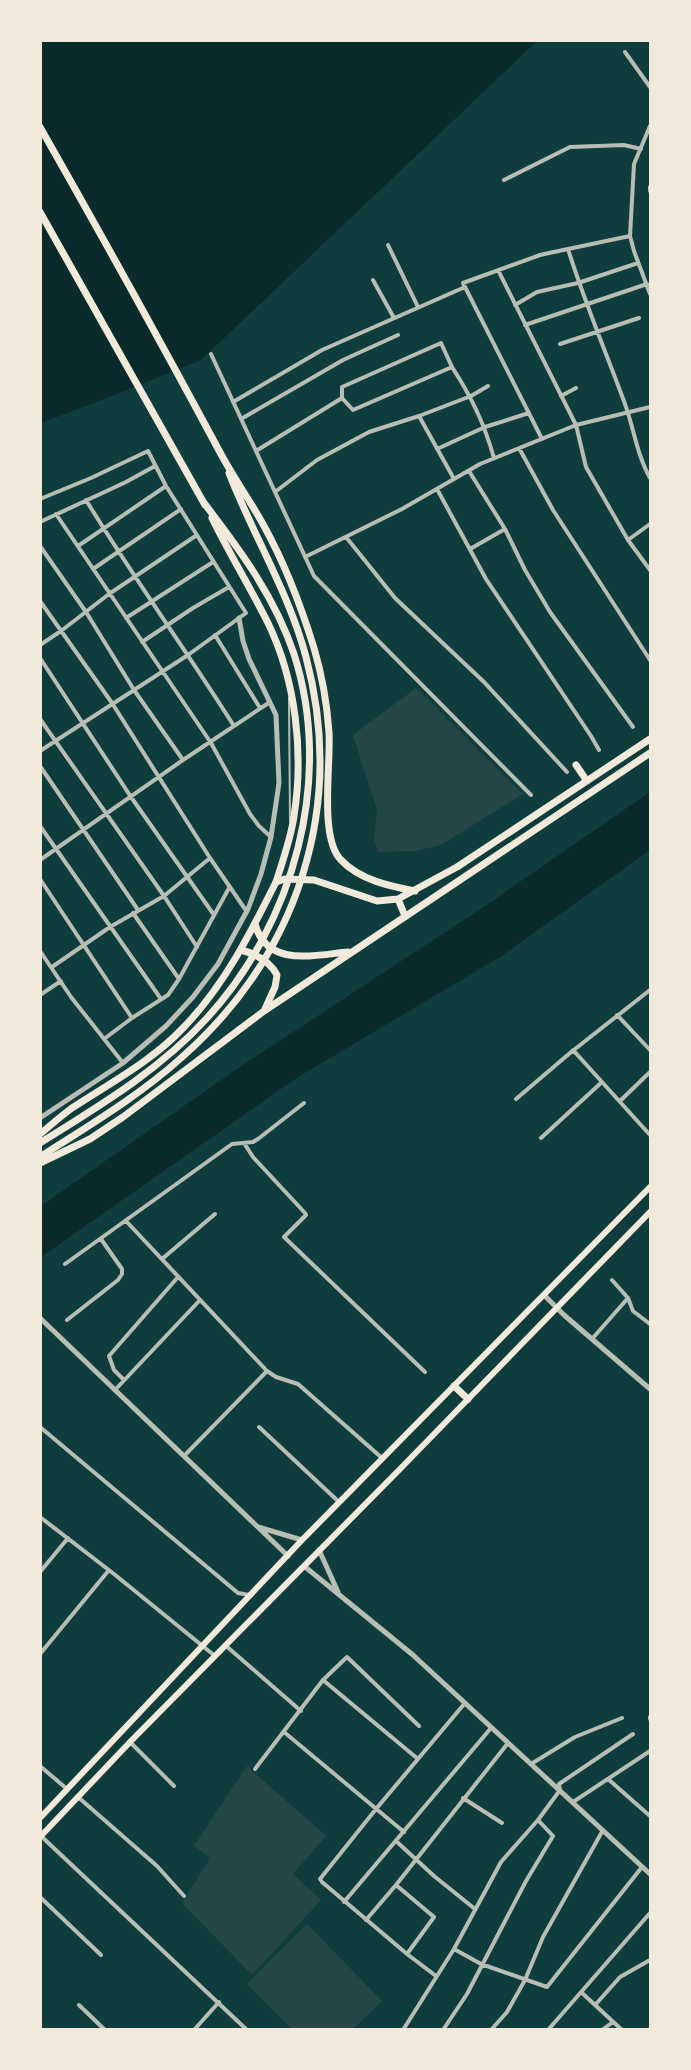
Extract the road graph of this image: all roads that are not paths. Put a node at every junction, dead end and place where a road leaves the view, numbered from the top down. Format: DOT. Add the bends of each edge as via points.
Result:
graph roads {
  1 [pos="625,52"];
  2 [pos="651,87"];
  3 [pos="651,126"];
  4 [pos="40,127"];
  5 [pos="641,149"];
  6 [pos="504,180"];
  7 [pos="40,212"];
  8 [pos="630,236"];
  9 [pos="388,245"];
  10 [pos="568,249"];
  11 [pos="638,263"];
  12 [pos="498,270"];
  13 [pos="373,280"];
  14 [pos="578,283"];
  15 [pos="647,284"];
  16 [pos="465,287"];
  17 [pos="651,294"];
  18 [pos="515,305"];
  19 [pos="587,305"];
  20 [pos="418,308"];
  21 [pos="394,318"];
  22 [pos="639,318"];
  23 [pos="525,325"];
  24 [pos="598,331"];
  25 [pos="398,335"];
  26 [pos="560,344"];
  27 [pos="211,354"];
  28 [pos="452,367"];
  29 [pos="488,386"];
  30 [pos="576,388"];
  31 [pos="471,396"];
  32 [pos="561,396"];
  33 [pos="342,398"];
  34 [pos="233,402"];
  35 [pos="651,407"];
  36 [pos="529,413"];
  37 [pos="628,413"];
  38 [pos="419,416"];
  39 [pos="241,419"];
  40 [pos="576,425"];
  41 [pos="485,427"];
  42 [pos="542,439"];
  43 [pos="519,448"];
  44 [pos="437,449"];
  45 [pos="256,451"];
  46 [pos="494,458"];
  47 [pos="224,460"];
  48 [pos="155,466"];
  49 [pos="469,471"];
  50 [pos="651,478"];
  51 [pos="454,479"];
  52 [pos="166,486"];
  53 [pos="438,489"];
  54 [pos="275,492"];
  55 [pos="40,498"];
  56 [pos="86,500"];
  57 [pos="204,503"];
  58 [pos="181,509"];
  59 [pos="56,514"];
  60 [pos="40,522"];
  61 [pos="651,524"];
  62 [pos="103,527"];
  63 [pos="505,529"];
  64 [pos="196,535"];
  65 [pos="346,537"];
  66 [pos="628,540"];
  67 [pos="40,546"];
  68 [pos="78,546"];
  69 [pos="470,549"];
  70 [pos="118,552"];
  71 [pos="306,557"];
  72 [pos="213,562"];
  73 [pos="93,569"];
  74 [pos="651,570"];
  75 [pos="134,578"];
  76 [pos="228,587"];
  77 [pos="109,594"];
  78 [pos="40,601"];
  79 [pos="152,602"];
  80 [pos="86,612"];
  81 [pos="126,618"];
  82 [pos="239,618"];
  83 [pos="168,625"];
  84 [pos="61,632"];
  85 [pos="215,635"];
  86 [pos="142,642"];
  87 [pos="40,645"];
  88 [pos="188,654"];
  89 [pos="40,658"];
  90 [pos="651,660"];
  91 [pos="162,671"];
  92 [pos="134,690"];
  93 [pos="270,702"];
  94 [pos="112,703"];
  95 [pos="260,708"];
  96 [pos="40,719"];
  97 [pos="84,722"];
  98 [pos="234,726"];
  99 [pos="633,727"];
  100 [pos="651,739"];
  101 [pos="56,742"];
  102 [pos="211,743"];
  103 [pos="598,750"];
  104 [pos="40,751"];
  105 [pos="651,753"];
  106 [pos="183,760"];
  107 [pos="40,765"];
  108 [pos="576,765"];
  109 [pos="567,772"];
  110 [pos="158,777"];
  111 [pos="587,781"];
  112 [pos="531,795"];
  113 [pos="131,797"];
  114 [pos="277,798"];
  115 [pos="285,798"];
  116 [pos="108,815"];
  117 [pos="40,826"];
  118 [pos="83,831"];
  119 [pos="271,837"];
  120 [pos="56,849"];
  121 [pos="210,858"];
  122 [pos="40,860"];
  123 [pos="187,876"];
  124 [pos="40,879"];
  125 [pos="276,882"];
  126 [pos="229,888"];
  127 [pos="415,891"];
  128 [pos="164,896"];
  129 [pos="398,899"];
  130 [pos="136,911"];
  131 [pos="247,912"];
  132 [pos="214,915"];
  133 [pos="405,916"];
  134 [pos="255,924"];
  135 [pos="110,927"];
  136 [pos="84,944"];
  137 [pos="197,947"];
  138 [pos="241,950"];
  139 [pos="40,951"];
  140 [pos="351,952"];
  141 [pos="52,967"];
  142 [pos="179,979"];
  143 [pos="61,981"];
  144 [pos="651,990"];
  145 [pos="40,995"];
  146 [pos="160,999"];
  147 [pos="264,1011"];
  148 [pos="617,1015"];
  149 [pos="132,1018"];
  150 [pos="104,1040"];
  151 [pos="573,1050"];
  152 [pos="651,1050"];
  153 [pos="123,1063"];
  154 [pos="651,1072"];
  155 [pos="602,1082"];
  156 [pos="516,1099"];
  157 [pos="620,1101"];
  158 [pos="304,1103"];
  159 [pos="41,1118"];
  160 [pos="40,1134"];
  161 [pos="651,1135"];
  162 [pos="541,1138"];
  163 [pos="40,1143"];
  164 [pos="244,1143"];
  165 [pos="40,1157"];
  166 [pos="40,1163"];
  167 [pos="651,1187"];
  168 [pos="651,1212"];
  169 [pos="215,1214"];
  170 [pos="126,1221"];
  171 [pos="101,1239"];
  172 [pos="162,1259"];
  173 [pos="65,1264"];
  174 [pos="178,1276"];
  175 [pos="612,1280"];
  176 [pos="544,1295"];
  177 [pos="628,1298"];
  178 [pos="200,1300"];
  179 [pos="557,1309"];
  180 [pos="40,1318"];
  181 [pos="67,1320"];
  182 [pos="651,1324"];
  183 [pos="592,1339"];
  184 [pos="267,1371"];
  185 [pos="424,1372"];
  186 [pos="124,1380"];
  187 [pos="648,1384"];
  188 [pos="454,1386"];
  189 [pos="651,1389"];
  190 [pos="115,1390"];
  191 [pos="468,1400"];
  192 [pos="40,1427"];
  193 [pos="259,1427"];
  194 [pos="184,1456"];
  195 [pos="383,1458"];
  196 [pos="339,1502"];
  197 [pos="40,1517"];
  198 [pos="256,1526"];
  199 [pos="68,1538"];
  200 [pos="302,1540"];
  201 [pos="319,1550"];
  202 [pos="288,1556"];
  203 [pos="304,1566"];
  204 [pos="109,1570"];
  205 [pos="40,1572"];
  206 [pos="339,1593"];
  207 [pos="250,1595"];
  208 [pos="225,1646"];
  209 [pos="203,1647"];
  210 [pos="40,1654"];
  211 [pos="215,1656"];
  212 [pos="323,1680"];
  213 [pos="465,1702"];
  214 [pos="301,1711"];
  215 [pos="622,1718"];
  216 [pos="419,1726"];
  217 [pos="491,1728"];
  218 [pos="284,1732"];
  219 [pos="633,1734"];
  220 [pos="130,1742"];
  221 [pos="508,1743"];
  222 [pos="651,1751"];
  223 [pos="418,1759"];
  224 [pos="531,1764"];
  225 [pos="40,1766"];
  226 [pos="255,1769"];
  227 [pos="608,1779"];
  228 [pos="174,1786"];
  229 [pos="67,1789"];
  230 [pos="560,1790"];
  231 [pos="78,1797"];
  232 [pos="463,1798"];
  233 [pos="573,1802"];
  234 [pos="376,1809"];
  235 [pos="651,1816"];
  236 [pos="40,1818"];
  237 [pos="538,1820"];
  238 [pos="502,1823"];
  239 [pos="603,1830"];
  240 [pos="404,1832"];
  241 [pos="41,1836"];
  242 [pos="396,1841"];
  243 [pos="416,1860"];
  244 [pos="642,1867"];
  245 [pos="651,1874"];
  246 [pos="396,1885"];
  247 [pos="184,1896"];
  248 [pos="40,1897"];
  249 [pos="344,1902"];
  250 [pos="475,1909"];
  251 [pos="651,1913"];
  252 [pos="366,1920"];
  253 [pos="454,1949"];
  254 [pos="406,1954"];
  255 [pos="101,1955"];
  256 [pos="651,1960"];
  257 [pos="481,1964"];
  258 [pos="436,1976"];
  259 [pos="525,1980"];
  260 [pos="581,1992"];
  261 [pos="219,2002"];
  262 [pos="597,2004"];
  263 [pos="78,2005"];
  264 [pos="613,2022"];
  265 [pos="105,2030"];
  266 [pos="194,2030"];
  267 [pos="247,2030"];
  268 [pos="403,2030"];
  269 [pos="443,2030"];
  270 [pos="491,2030"];
  271 [pos="548,2030"];
  272 [pos="602,2030"];
  273 [pos="622,2030"];
  1 -- 2 [label="street"];
  3 -- 5 [label="street"];
  4 -- 47 [label="main road"];
  5 -- 6 [label="street" via="624,145 570,147"];
  5 -- 8 [label="street" via="634,164"];
  7 -- 57 [label="main road"];
  8 -- 10 [label="street"];
  8 -- 11 [label="street"];
  9 -- 20 [label="street"];
  10 -- 12 [label="street"];
  10 -- 14 [label="street"];
  11 -- 14 [label="street"];
  11 -- 15 [label="street"];
  12 -- 16 [label="street" via="462,283"];
  12 -- 18 [label="street"];
  13 -- 21 [label="street"];
  14 -- 18 [label="street" via="537,292"];
  14 -- 19 [label="street"];
  15 -- 17 [label="street"];
  15 -- 19 [label="street"];
  16 -- 20 [label="street"];
  16 -- 36 [label="street"];
  18 -- 23 [label="street"];
  19 -- 23 [label="street"];
  19 -- 24 [label="street"];
  20 -- 21 [label="street"];
  21 -- 34 [label="street" via="322,350"];
  22 -- 24 [label="street"];
  23 -- 32 [label="street"];
  24 -- 26 [label="street"];
  24 -- 37 [label="street"];
  25 -- 39 [label="street" via="343,360"];
  27 -- 34 [label="street"];
  28 -- 31 [label="street"];
  28 -- 33 [label="street" via="353,410"];
  28 -- 33 [label="street" via="441,343 342,387"];
  29 -- 31 [label="street"];
  30 -- 32 [label="street"];
  31 -- 38 [label="street"];
  31 -- 41 [label="street"];
  32 -- 40 [label="street"];
  33 -- 45 [label="street"];
  34 -- 39 [label="street"];
  35 -- 37 [label="street"];
  36 -- 41 [label="street"];
  36 -- 42 [label="street"];
  37 -- 40 [label="street"];
  37 -- 50 [label="street" via="643,465"];
  38 -- 44 [label="street"];
  38 -- 54 [label="street" via="369,432 317,460"];
  39 -- 45 [label="street"];
  40 -- 42 [label="street"];
  40 -- 66 [label="street" via="586,467"];
  41 -- 44 [label="street"];
  41 -- 46 [label="street"];
  42 -- 43 [label="street"];
  43 -- 46 [label="street"];
  43 -- 90 [label="street" via="553,510"];
  44 -- 51 [label="street"];
  45 -- 54 [label="street"];
  46 -- 49 [label="street"];
  47 -- 127 [label="main road" via="270,538 317,657 328,729 327,826 331,846 340,860 366,878"];
  47 -- 165 [label="main road" via="294,622 314,690 320,770 314,832 306,866 276,941 219,1021 180,1060 141,1090"];
  48 -- 52 [label="street"];
  48 -- 55 [label="street" via="147,451"];
  48 -- 56 [label="street"];
  49 -- 51 [label="street"];
  49 -- 63 [label="street"];
  51 -- 53 [label="street"];
  52 -- 58 [label="street"];
  52 -- 62 [label="street"];
  53 -- 65 [label="street"];
  53 -- 69 [label="street"];
  54 -- 71 [label="street"];
  56 -- 59 [label="street"];
  56 -- 62 [label="street"];
  57 -- 125 [label="main road" via="268,624 289,686 298,761 294,816"];
  57 -- 163 [label="main road" via="263,584 294,655 306,714 309,754 306,808 295,862 275,916 252,959 225,997 181,1045 141,1077"];
  58 -- 64 [label="street"];
  58 -- 70 [label="street"];
  59 -- 60 [label="street"];
  59 -- 68 [label="street"];
  61 -- 66 [label="street"];
  62 -- 68 [label="street"];
  62 -- 70 [label="street"];
  63 -- 69 [label="street"];
  63 -- 99 [label="street" via="550,612"];
  64 -- 72 [label="street"];
  64 -- 75 [label="street"];
  65 -- 71 [label="street"];
  65 -- 109 [label="street" via="394,598 484,682"];
  66 -- 74 [label="street"];
  67 -- 80 [label="street"];
  68 -- 73 [label="street"];
  69 -- 103 [label="street"];
  70 -- 73 [label="street"];
  70 -- 75 [label="street"];
  71 -- 112 [label="street" via="314,576"];
  72 -- 76 [label="street"];
  72 -- 79 [label="street"];
  73 -- 77 [label="street"];
  75 -- 77 [label="street"];
  75 -- 79 [label="street"];
  76 -- 82 [label="street" via="246,613"];
  76 -- 83 [label="street"];
  77 -- 80 [label="street"];
  77 -- 81 [label="street"];
  78 -- 84 [label="street"];
  79 -- 81 [label="street"];
  79 -- 83 [label="street"];
  80 -- 84 [label="street"];
  80 -- 92 [label="street"];
  81 -- 86 [label="street"];
  82 -- 85 [label="street"];
  82 -- 93 [label="street" via="249,659"];
  83 -- 86 [label="street"];
  83 -- 88 [label="street"];
  84 -- 87 [label="street"];
  84 -- 94 [label="street"];
  85 -- 88 [label="street"];
  85 -- 95 [label="street"];
  86 -- 91 [label="street"];
  88 -- 91 [label="street"];
  88 -- 98 [label="street"];
  89 -- 97 [label="street"];
  91 -- 92 [label="street"];
  91 -- 102 [label="street"];
  92 -- 94 [label="street"];
  92 -- 106 [label="street"];
  93 -- 95 [label="street"];
  93 -- 114 [label="street" via="276,716"];
  94 -- 97 [label="street"];
  94 -- 110 [label="street"];
  95 -- 98 [label="street"];
  96 -- 101 [label="street"];
  97 -- 101 [label="street"];
  97 -- 113 [label="street"];
  98 -- 102 [label="street"];
  100 -- 111 [label="main road"];
  101 -- 104 [label="street"];
  101 -- 116 [label="street"];
  102 -- 106 [label="street"];
  102 -- 119 [label="street" via="250,814"];
  105 -- 133 [label="main road"];
  106 -- 110 [label="street"];
  107 -- 118 [label="street"];
  108 -- 111 [label="main road"];
  110 -- 113 [label="street"];
  110 -- 121 [label="street"];
  111 -- 127 [label="main road"];
  113 -- 116 [label="street"];
  113 -- 123 [label="street"];
  114 -- 115 [label="street"];
  114 -- 119 [label="street"];
  116 -- 118 [label="street"];
  116 -- 128 [label="street"];
  117 -- 120 [label="street"];
  118 -- 120 [label="street"];
  118 -- 130 [label="street"];
  119 -- 131 [label="street"];
  120 -- 122 [label="street"];
  120 -- 135 [label="street"];
  121 -- 123 [label="street"];
  121 -- 126 [label="street"];
  123 -- 128 [label="street"];
  123 -- 132 [label="street"];
  124 -- 136 [label="street"];
  125 -- 129 [label="main road" via="314,880 365,899"];
  125 -- 134 [label="main road"];
  126 -- 131 [label="street"];
  126 -- 132 [label="street"];
  127 -- 129 [label="main road"];
  128 -- 130 [label="street"];
  128 -- 137 [label="street"];
  129 -- 133 [label="main road"];
  130 -- 135 [label="street"];
  130 -- 142 [label="street"];
  131 -- 153 [label="street" via="194,997"];
  132 -- 137 [label="street"];
  133 -- 140 [label="main road"];
  134 -- 138 [label="main road"];
  134 -- 140 [label="main road" via="266,945 284,955"];
  135 -- 136 [label="street"];
  135 -- 146 [label="street"];
  136 -- 141 [label="street"];
  136 -- 149 [label="street"];
  137 -- 142 [label="street"];
  138 -- 147 [label="main road" via="268,962 277,975"];
  138 -- 160 [label="main road" via="183,1028 148,1058"];
  139 -- 141 [label="street"];
  140 -- 147 [label="main road"];
  141 -- 143 [label="street"];
  142 -- 146 [label="street" via="168,995"];
  143 -- 145 [label="street"];
  143 -- 150 [label="street"];
  144 -- 148 [label="street"];
  146 -- 149 [label="street"];
  147 -- 166 [label="main road" via="123,1117 90,1139"];
  148 -- 151 [label="street"];
  148 -- 152 [label="street"];
  149 -- 150 [label="street"];
  150 -- 153 [label="street"];
  151 -- 155 [label="street"];
  151 -- 156 [label="street"];
  153 -- 159 [label="street"];
  154 -- 157 [label="street"];
  155 -- 157 [label="street"];
  155 -- 162 [label="street"];
  157 -- 161 [label="street"];
  158 -- 164 [label="street" via="258,1140"];
  164 -- 170 [label="street" via="232,1144"];
  164 -- 185 [label="street" via="306,1215 284,1237"];
  167 -- 176 [label="main road"];
  168 -- 179 [label="main road"];
  169 -- 172 [label="street"];
  170 -- 171 [label="street"];
  170 -- 172 [label="street"];
  171 -- 173 [label="street"];
  171 -- 181 [label="street" via="123,1274"];
  172 -- 174 [label="street"];
  174 -- 178 [label="street"];
  174 -- 186 [label="street" via="109,1356 114,1370"];
  175 -- 177 [label="street"];
  176 -- 179 [label="street"];
  176 -- 188 [label="main road"];
  177 -- 182 [label="street" via="633,1311"];
  177 -- 183 [label="street"];
  178 -- 184 [label="street"];
  178 -- 186 [label="street"];
  179 -- 183 [label="street"];
  179 -- 191 [label="main road"];
  180 -- 190 [label="street"];
  183 -- 187 [label="street"];
  184 -- 194 [label="street"];
  184 -- 195 [label="street" via="298,1384"];
  186 -- 190 [label="street"];
  187 -- 189 [label="street"];
  188 -- 191 [label="main road"];
  188 -- 195 [label="main road"];
  190 -- 194 [label="street"];
  191 -- 201 [label="main road"];
  192 -- 207 [label="street" via="238,1593"];
  193 -- 196 [label="street"];
  194 -- 198 [label="street"];
  195 -- 196 [label="main road"];
  196 -- 200 [label="main road"];
  197 -- 199 [label="street"];
  198 -- 200 [label="street"];
  198 -- 202 [label="street"];
  199 -- 204 [label="street"];
  199 -- 205 [label="street"];
  200 -- 202 [label="main road"];
  201 -- 203 [label="main road"];
  201 -- 206 [label="street"];
  202 -- 207 [label="main road"];
  203 -- 206 [label="street"];
  203 -- 208 [label="main road"];
  204 -- 209 [label="street"];
  204 -- 210 [label="street"];
  206 -- 213 [label="street"];
  207 -- 209 [label="main road"];
  208 -- 211 [label="main road"];
  208 -- 214 [label="street"];
  209 -- 211 [label="street"];
  209 -- 229 [label="main road"];
  211 -- 220 [label="main road"];
  212 -- 214 [label="street"];
  212 -- 216 [label="street" via="347,1657"];
  212 -- 223 [label="street"];
  213 -- 217 [label="street"];
  213 -- 223 [label="street"];
  214 -- 218 [label="street"];
  215 -- 224 [label="street" via="575,1737"];
  217 -- 221 [label="street"];
  217 -- 240 [label="street"];
  218 -- 226 [label="street"];
  218 -- 234 [label="street"];
  219 -- 230 [label="street" via="559,1784"];
  220 -- 228 [label="street"];
  220 -- 231 [label="main road"];
  221 -- 224 [label="street"];
  221 -- 232 [label="street"];
  222 -- 227 [label="street"];
  223 -- 234 [label="street"];
  224 -- 230 [label="street"];
  225 -- 229 [label="street"];
  227 -- 233 [label="street"];
  227 -- 235 [label="street"];
  229 -- 236 [label="main road"];
  230 -- 233 [label="street"];
  230 -- 237 [label="street"];
  231 -- 241 [label="main road"];
  231 -- 247 [label="street" via="157,1866"];
  232 -- 238 [label="street"];
  232 -- 243 [label="street"];
  233 -- 239 [label="street"];
  234 -- 240 [label="street"];
  234 -- 249 [label="street" via="320,1879"];
  237 -- 250 [label="street" via="501,1862"];
  237 -- 257 [label="street" via="554,1836"];
  239 -- 244 [label="street"];
  239 -- 259 [label="street" via="543,1937"];
  240 -- 242 [label="street"];
  241 -- 261 [label="street"];
  242 -- 243 [label="street"];
  242 -- 249 [label="street"];
  243 -- 246 [label="street"];
  243 -- 250 [label="street"];
  244 -- 245 [label="street"];
  244 -- 259 [label="street" via="547,1987"];
  246 -- 252 [label="street"];
  246 -- 254 [label="street" via="434,1917"];
  248 -- 255 [label="street"];
  249 -- 252 [label="street"];
  250 -- 253 [label="street"];
  251 -- 260 [label="street"];
  252 -- 254 [label="street"];
  253 -- 257 [label="street"];
  253 -- 258 [label="street"];
  254 -- 258 [label="street"];
  256 -- 262 [label="street" via="620,1977"];
  257 -- 259 [label="street"];
  257 -- 269 [label="street"];
  258 -- 268 [label="street"];
  259 -- 270 [label="street" via="507,2012"];
  260 -- 262 [label="street"];
  260 -- 271 [label="street"];
  261 -- 266 [label="street"];
  261 -- 267 [label="street"];
  262 -- 264 [label="street"];
  263 -- 265 [label="street"];
  264 -- 272 [label="street"];
  264 -- 273 [label="street"];
}
